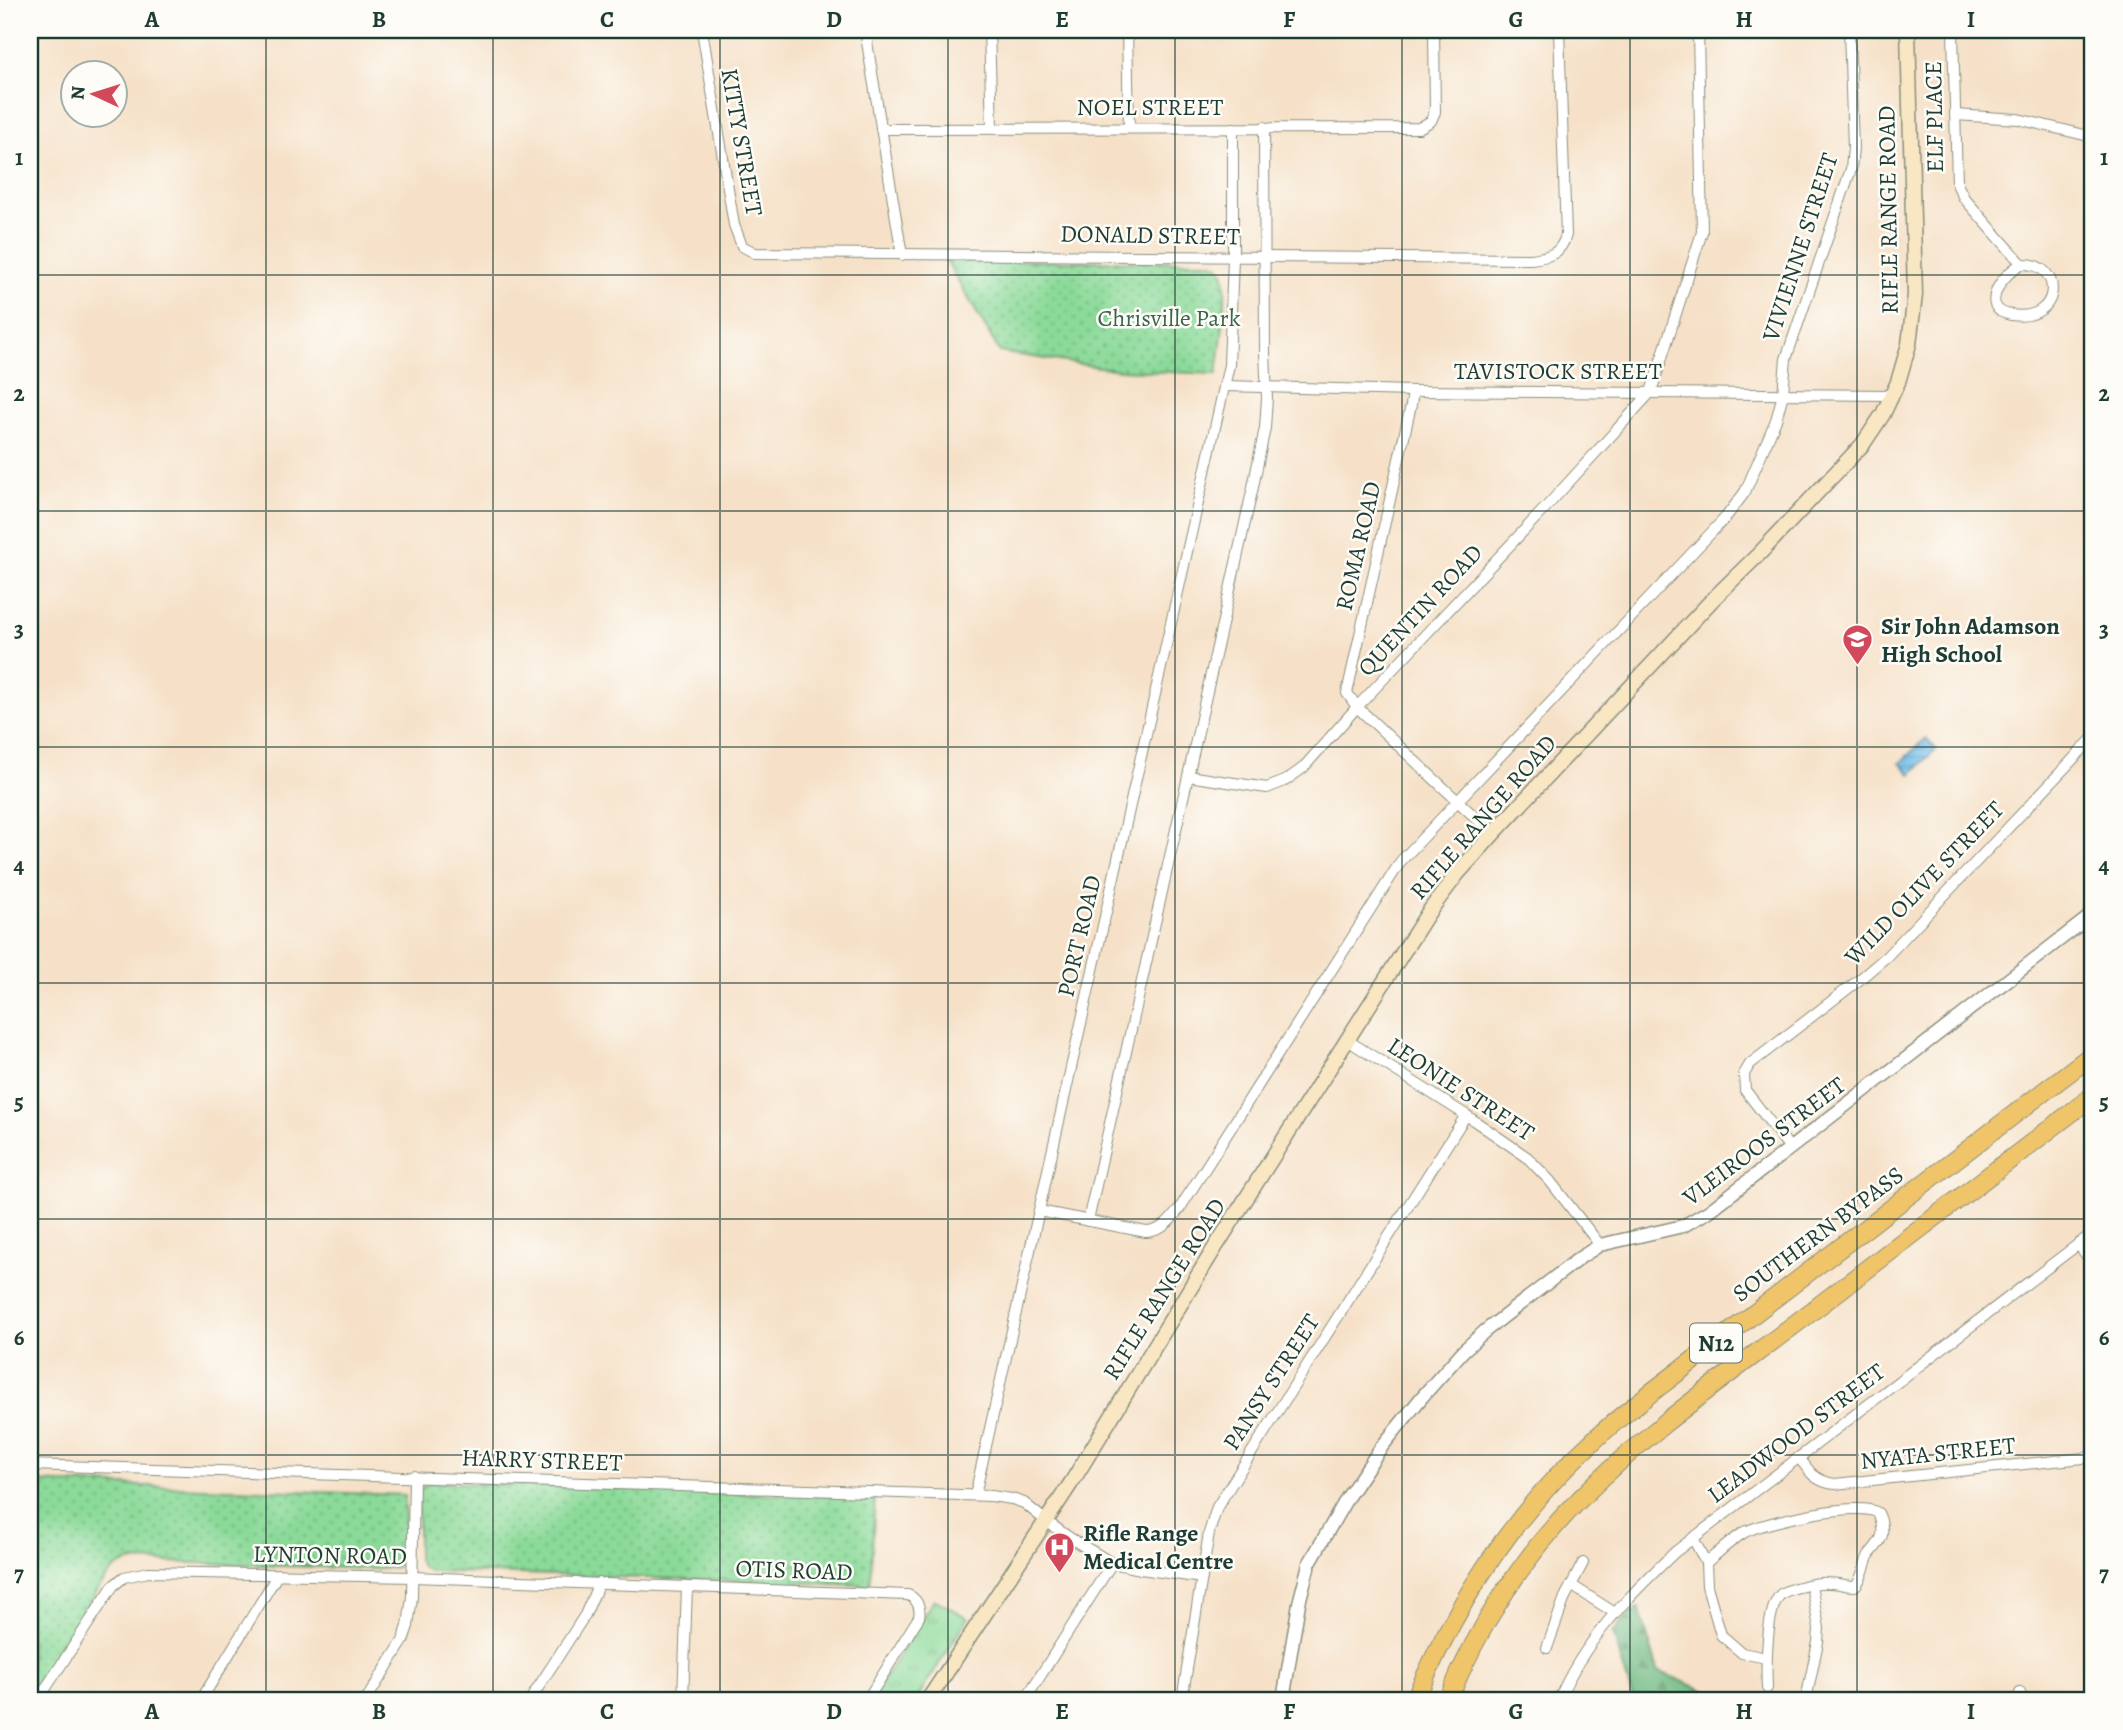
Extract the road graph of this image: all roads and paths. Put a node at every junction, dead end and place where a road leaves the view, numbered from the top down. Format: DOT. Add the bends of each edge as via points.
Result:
graph roads {
  1 [pos="702,30"];
  2 [pos="865,30"];
  3 [pos="989,30"];
  4 [pos="1127,30"];
  5 [pos="1434,30"];
  6 [pos="1559,30"];
  7 [pos="1698,30"];
  8 [pos="1849,30"];
  9 [pos="1908,30"];
  10 [pos="1953,30"];
  11 [pos="1955,115"];
  12 [pos="1129,127"];
  13 [pos="1264,127"];
  14 [pos="992,128"];
  15 [pos="1233,128"];
  16 [pos="881,129"];
  17 [pos="2093,137"];
  18 [pos="755,253"];
  19 [pos="902,256"];
  20 [pos="1264,257"];
  21 [pos="1233,258"];
  22 [pos="2022,264"];
  23 [pos="1225,386"];
  24 [pos="1266,388"];
  25 [pos="1413,391"];
  26 [pos="1651,392"];
  27 [pos="1783,394"];
  28 [pos="1892,395"];
  29 [pos="1357,707"];
  30 [pos="2093,738"];
  31 [pos="1188,776"];
  32 [pos="1458,801"];
  33 [pos="1493,834"];
  34 [pos="2093,914"];
  35 [pos="1347,1040"];
  36 [pos="2093,1054"];
  37 [pos="2093,1096"];
  38 [pos="1466,1115"];
  39 [pos="1790,1148"];
  40 [pos="1038,1211"];
  41 [pos="1088,1221"];
  42 [pos="2093,1233"];
  43 [pos="2078,1244"];
  44 [pos="1600,1245"];
  45 [pos="2093,1264"];
  46 [pos="1799,1457"];
  47 [pos="2093,1457"];
  48 [pos="30,1465"];
  49 [pos="414,1476"];
  50 [pos="975,1495"];
  51 [pos="1046,1521"];
  52 [pos="1693,1538"];
  53 [pos="1112,1563"];
  54 [pos="1583,1563"];
  55 [pos="1706,1563"];
  56 [pos="278,1574"];
  57 [pos="413,1577"];
  58 [pos="1202,1578"];
  59 [pos="598,1583"];
  60 [pos="1811,1585"];
  61 [pos="1571,1586"];
  62 [pos="687,1587"];
  63 [pos="1615,1613"];
  64 [pos="1546,1648"];
  65 [pos="1766,1658"];
  66 [pos="1767,1688"];
  67 [pos="38,1700"];
  68 [pos="201,1700"];
  69 [pos="366,1700"];
  70 [pos="530,1700"];
  71 [pos="683,1700"];
  72 [pos="867,1700"];
  73 [pos="928,1700"];
  74 [pos="1025,1700"];
  75 [pos="1182,1700"];
  76 [pos="1283,1700"];
  77 [pos="1415,1700"];
  78 [pos="1448,1700"];
  79 [pos="1559,1700"];
  80 [pos="1806,1700"];
  1 -- 18 [label="street, KITTY STREET" via="734,225 742,246"];
  2 -- 16 [label="street"];
  3 -- 14 [label="street"];
  4 -- 12 [label="street"];
  5 -- 13 [label="street, NOEL STREET" via="1435,112 1431,121 1419,128"];
  6 -- 20 [label="street, DONALD STREET" via="1566,235 1552,256"];
  7 -- 26 [label="street" via="1702,232"];
  8 -- 27 [label="street, VIVIENNE STREET" via="1851,169 1786,359"];
  9 -- 28 [label="main road, RIFLE RANGE ROAD" via="1915,295 1909,344"];
  10 -- 11 [label="street, ELF PLACE"];
  11 -- 17 [label="street" via="2018,119"];
  11 -- 22 [label="street, ELF PLACE" via="1955,176 1960,191"];
  12 -- 14 [label="street, NOEL STREET"];
  12 -- 15 [label="street, NOEL STREET"];
  13 -- 15 [label="street, NOEL STREET"];
  13 -- 20 [label="street"];
  14 -- 16 [label="street, NOEL STREET"];
  15 -- 21 [label="street, PORT ROAD"];
  16 -- 19 [label="street"];
  18 -- 19 [label="street, DONALD STREET"];
  19 -- 21 [label="street, DONALD STREET"];
  20 -- 21 [label="street, DONALD STREET"];
  20 -- 24 [label="street"];
  21 -- 23 [label="street, PORT ROAD"];
  22 -- 22 [label="street, ELF PLACE" via="2049,277 2052,297 2032,314 2005,314 1995,303 1996,290"];
  23 -- 24 [label="street, TAVISTOCK STREET"];
  23 -- 40 [label="street, PORT ROAD"];
  24 -- 25 [label="street, TAVISTOCK STREET"];
  24 -- 31 [label="street" via="1265,428"];
  25 -- 26 [label="street, TAVISTOCK STREET"];
  25 -- 29 [label="street, ROMA ROAD" via="1347,693"];
  26 -- 27 [label="street, TAVISTOCK STREET"];
  26 -- 29 [label="street, QUENTIN ROAD"];
  27 -- 28 [label="street, TAVISTOCK STREET"];
  27 -- 32 [label="street, RIFLE RANGE ROAD" via="1760,458 1735,507"];
  28 -- 33 [label="main road, RIFLE RANGE ROAD" via="1873,430 1833,477"];
  29 -- 31 [label="street, QUENTIN ROAD" via="1303,768 1279,784 1267,788"];
  29 -- 32 [label="street"];
  30 -- 39 [label="street, WILD OLIVE STREET" via="1887,956 1754,1060 1744,1074 1744,1085"];
  31 -- 41 [label="street"];
  32 -- 33 [label="street"];
  32 -- 41 [label="street, RIFLE RANGE ROAD" via="1396,868 1169,1221 1158,1231 1146,1232"];
  33 -- 35 [label="main road, RIFLE RANGE ROAD" via="1428,912"];
  34 -- 39 [label="street, VLEIROOS STREET"];
  35 -- 38 [label="street, LEONIE STREET"];
  35 -- 51 [label="main road, RIFLE RANGE ROAD"];
  36 -- 77 [label="highway, SOUTHERN BYPASS / N12" via="1590,1444 1541,1494 1484,1567 1432,1659"];
  37 -- 78 [label="highway, N12" via="1619,1462 1523,1565 1484,1626"];
  38 -- 44 [label="street, LEONIE STREET" via="1536,1166"];
  38 -- 58 [label="street, PANSY STREET" via="1217,1507"];
  39 -- 44 [label="street, VLEIROOS STREET" via="1690,1223"];
  40 -- 41 [label="street, RIFLE RANGE ROAD"];
  40 -- 50 [label="street, PORT ROAD"];
  42 -- 43 [label="street, LEADWOOD STREET"];
  43 -- 45 [label="street"];
  43 -- 46 [label="street, LEADWOOD STREET"];
  44 -- 76 [label="street, VLEIROOS STREET" via="1470,1344 1380,1449 1309,1564"];
  46 -- 47 [label="street, NYATA STREET" via="1814,1478 1835,1484"];
  46 -- 52 [label="street, LEADWOOD STREET"];
  48 -- 49 [label="street, HARRY STREET"];
  49 -- 50 [label="street, HARRY STREET"];
  49 -- 57 [label="street"];
  50 -- 51 [label="street, HARRY STREET" via="1021,1501"];
  51 -- 53 [label="street, HARRY STREET"];
  51 -- 73 [label="main road, RIFLE RANGE ROAD"];
  52 -- 55 [label="street"];
  52 -- 63 [label="street, LEADWOOD STREET"];
  53 -- 58 [label="street"];
  53 -- 74 [label="street"];
  54 -- 61 [label="street"];
  55 -- 60 [label="street" via="1754,1528 1814,1513 1869,1509 1878,1513 1880,1543 1869,1555 1862,1580 1855,1586"];
  55 -- 65 [label="street" via="1707,1586 1721,1635 1742,1653"];
  56 -- 57 [label="street, LYNTON ROAD"];
  56 -- 67 [label="street, LYNTON ROAD" via="148,1572 124,1577 113,1586"];
  56 -- 68 [label="street"];
  57 -- 59 [label="street, LYNTON ROAD"];
  57 -- 69 [label="street" via="406,1634"];
  58 -- 75 [label="street, PANSY STREET"];
  59 -- 62 [label="street, LYNTON ROAD"];
  59 -- 70 [label="street" via="585,1615"];
  60 -- 65 [label="street" via="1788,1590 1775,1602"];
  60 -- 80 [label="street" via="1819,1628"];
  61 -- 63 [label="street"];
  61 -- 64 [label="street"];
  62 -- 71 [label="street"];
  62 -- 72 [label="street, OTIS ROAD" via="908,1595 916,1601 919,1617"];
  63 -- 79 [label="street, LEADWOOD STREET" via="1589,1646"];
  65 -- 66 [label="street"];
}
